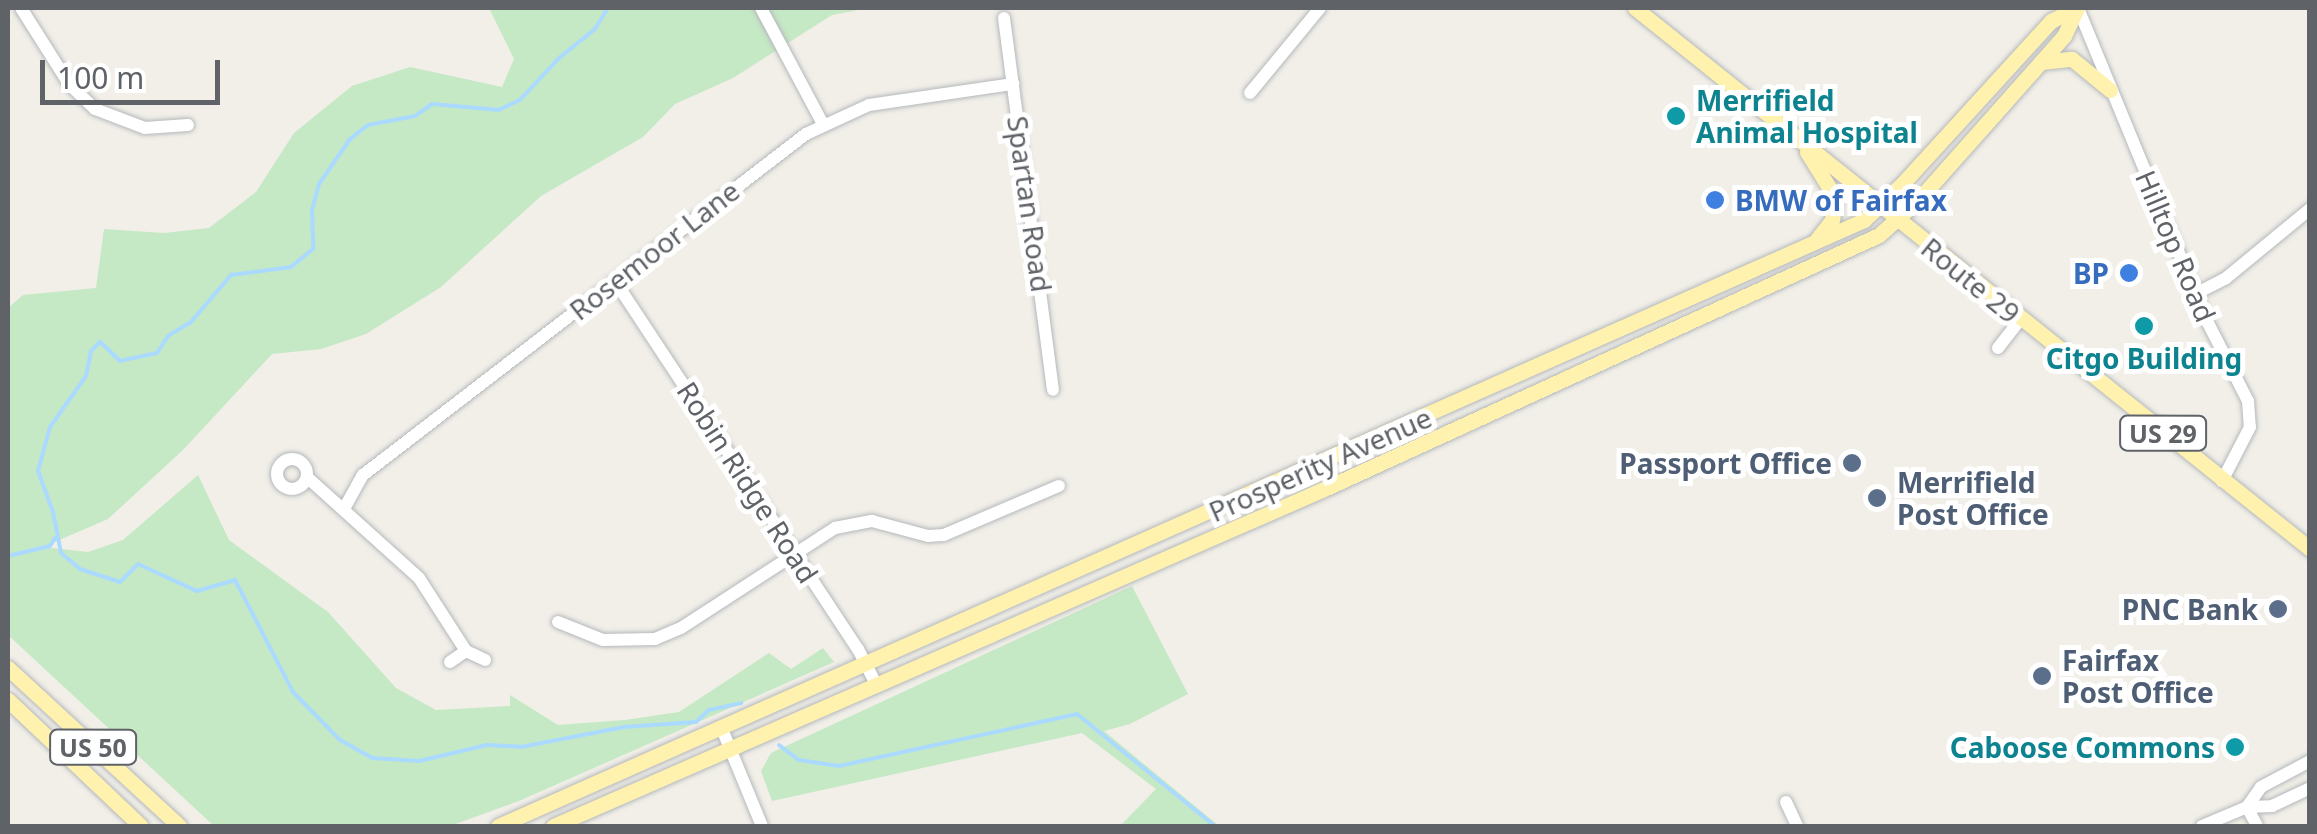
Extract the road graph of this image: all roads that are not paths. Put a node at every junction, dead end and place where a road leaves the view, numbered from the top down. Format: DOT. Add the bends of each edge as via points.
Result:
graph roads {
  1 [pos="21,8"];
  2 [pos="761,8"];
  3 [pos="1320,8"];
  4 [pos="1635,8"];
  5 [pos="2077,8"];
  6 [pos="1004,18"];
  7 [pos="2042,62"];
  8 [pos="1013,84"];
  9 [pos="2110,90"];
  10 [pos="1250,93"];
  11 [pos="823,124"];
  12 [pos="188,125"];
  13 [pos="1796,136"];
  14 [pos="1882,206"];
  15 [pos="2310,209"];
  16 [pos="1899,220"];
  17 [pos="1803,247"];
  18 [pos="615,281"];
  19 [pos="2196,294"];
  20 [pos="2020,320"];
  21 [pos="1998,348"];
  22 [pos="1053,390"];
  23 [pos="308,478"];
  24 [pos="2222,480"];
  25 [pos="1059,486"];
  26 [pos="345,508"];
  27 [pos="2310,550"];
  28 [pos="794,554"];
  29 [pos="558,622"];
  30 [pos="466,651"];
  31 [pos="485,660"];
  32 [pos="450,662"];
  33 [pos="867,665"];
  34 [pos="8,668"];
  35 [pos="877,686"];
  36 [pos="8,700"];
  37 [pos="722,729"];
  38 [pos="731,750"];
  39 [pos="2310,762"];
  40 [pos="2310,788"];
  41 [pos="1786,802"];
  42 [pos="2247,807"];
  43 [pos="141,826"];
  44 [pos="178,826"];
  45 [pos="498,826"];
  46 [pos="553,826"];
  47 [pos="762,826"];
  48 [pos="1797,826"];
  49 [pos="2202,826"];
  50 [pos="2257,826"];
  1 -- 12 [label="street" via="68,84 95,109 144,128"];
  2 -- 11 [label="street"];
  3 -- 10 [label="street"];
  4 -- 13 [label="main road, Route 29 / US 29"];
  5 -- 7 [label="main road, Prosperity Avenue"];
  5 -- 9 [label="street, Hilltop Road"];
  5 -- 14 [label="main road, Prosperity Avenue" via="2050,20"];
  6 -- 8 [label="street, Spartan Road"];
  7 -- 9 [label="main road" via="2074,60"];
  7 -- 16 [label="main road, Prosperity Avenue"];
  8 -- 11 [label="street, Rosemoor Lane" via="902,98"];
  8 -- 22 [label="street, Spartan Road"];
  9 -- 19 [label="street, Hilltop Road"];
  11 -- 18 [label="street, Rosemoor Lane"];
  13 -- 14 [label="main road, Route 29 / US 29"];
  13 -- 17 [label="main road" via="1836,204 1824,231"];
  14 -- 16 [label="main road, Route 29 / US 29"];
  14 -- 17 [label="main road, Prosperity Avenue"];
  15 -- 19 [label="street" via="2226,278"];
  16 -- 20 [label="main road, Route 29 / US 29"];
  16 -- 35 [label="main road, Prosperity Avenue" via="1862,244 1686,325"];
  17 -- 33 [label="main road, Prosperity Avenue"];
  18 -- 26 [label="street, Rosemoor Lane" via="363,475"];
  18 -- 28 [label="street, Robin Ridge Road"];
  19 -- 24 [label="street, Hilltop Road" via="2248,402 2250,427"];
  20 -- 21 [label="street"];
  20 -- 24 [label="main road, Route 29 / US 29"];
  23 -- 26 [label="street"];
  24 -- 27 [label="main road, Route 29 / US 29"];
  25 -- 28 [label="street" via="960,531 928,536 854,522"];
  26 -- 30 [label="street" via="419,578"];
  28 -- 29 [label="street" via="654,639 603,640"];
  28 -- 33 [label="street, Robin Ridge Road"];
  30 -- 31 [label="street"];
  30 -- 32 [label="street"];
  33 -- 35 [label="street, Robin Ridge Road"];
  33 -- 37 [label="main road, Prosperity Avenue"];
  34 -- 44 [label="main road, US 50"];
  35 -- 38 [label="main road, Prosperity Avenue"];
  36 -- 43 [label="main road, US 50"];
  37 -- 38 [label="street"];
  37 -- 45 [label="main road, Prosperity Avenue"];
  38 -- 46 [label="main road, Prosperity Avenue"];
  38 -- 47 [label="street"];
  39 -- 42 [label="street" via="2260,787"];
  40 -- 42 [label="street" via="2272,806"];
  41 -- 48 [label="street"];
  42 -- 49 [label="street"];
  42 -- 50 [label="street"];
}
